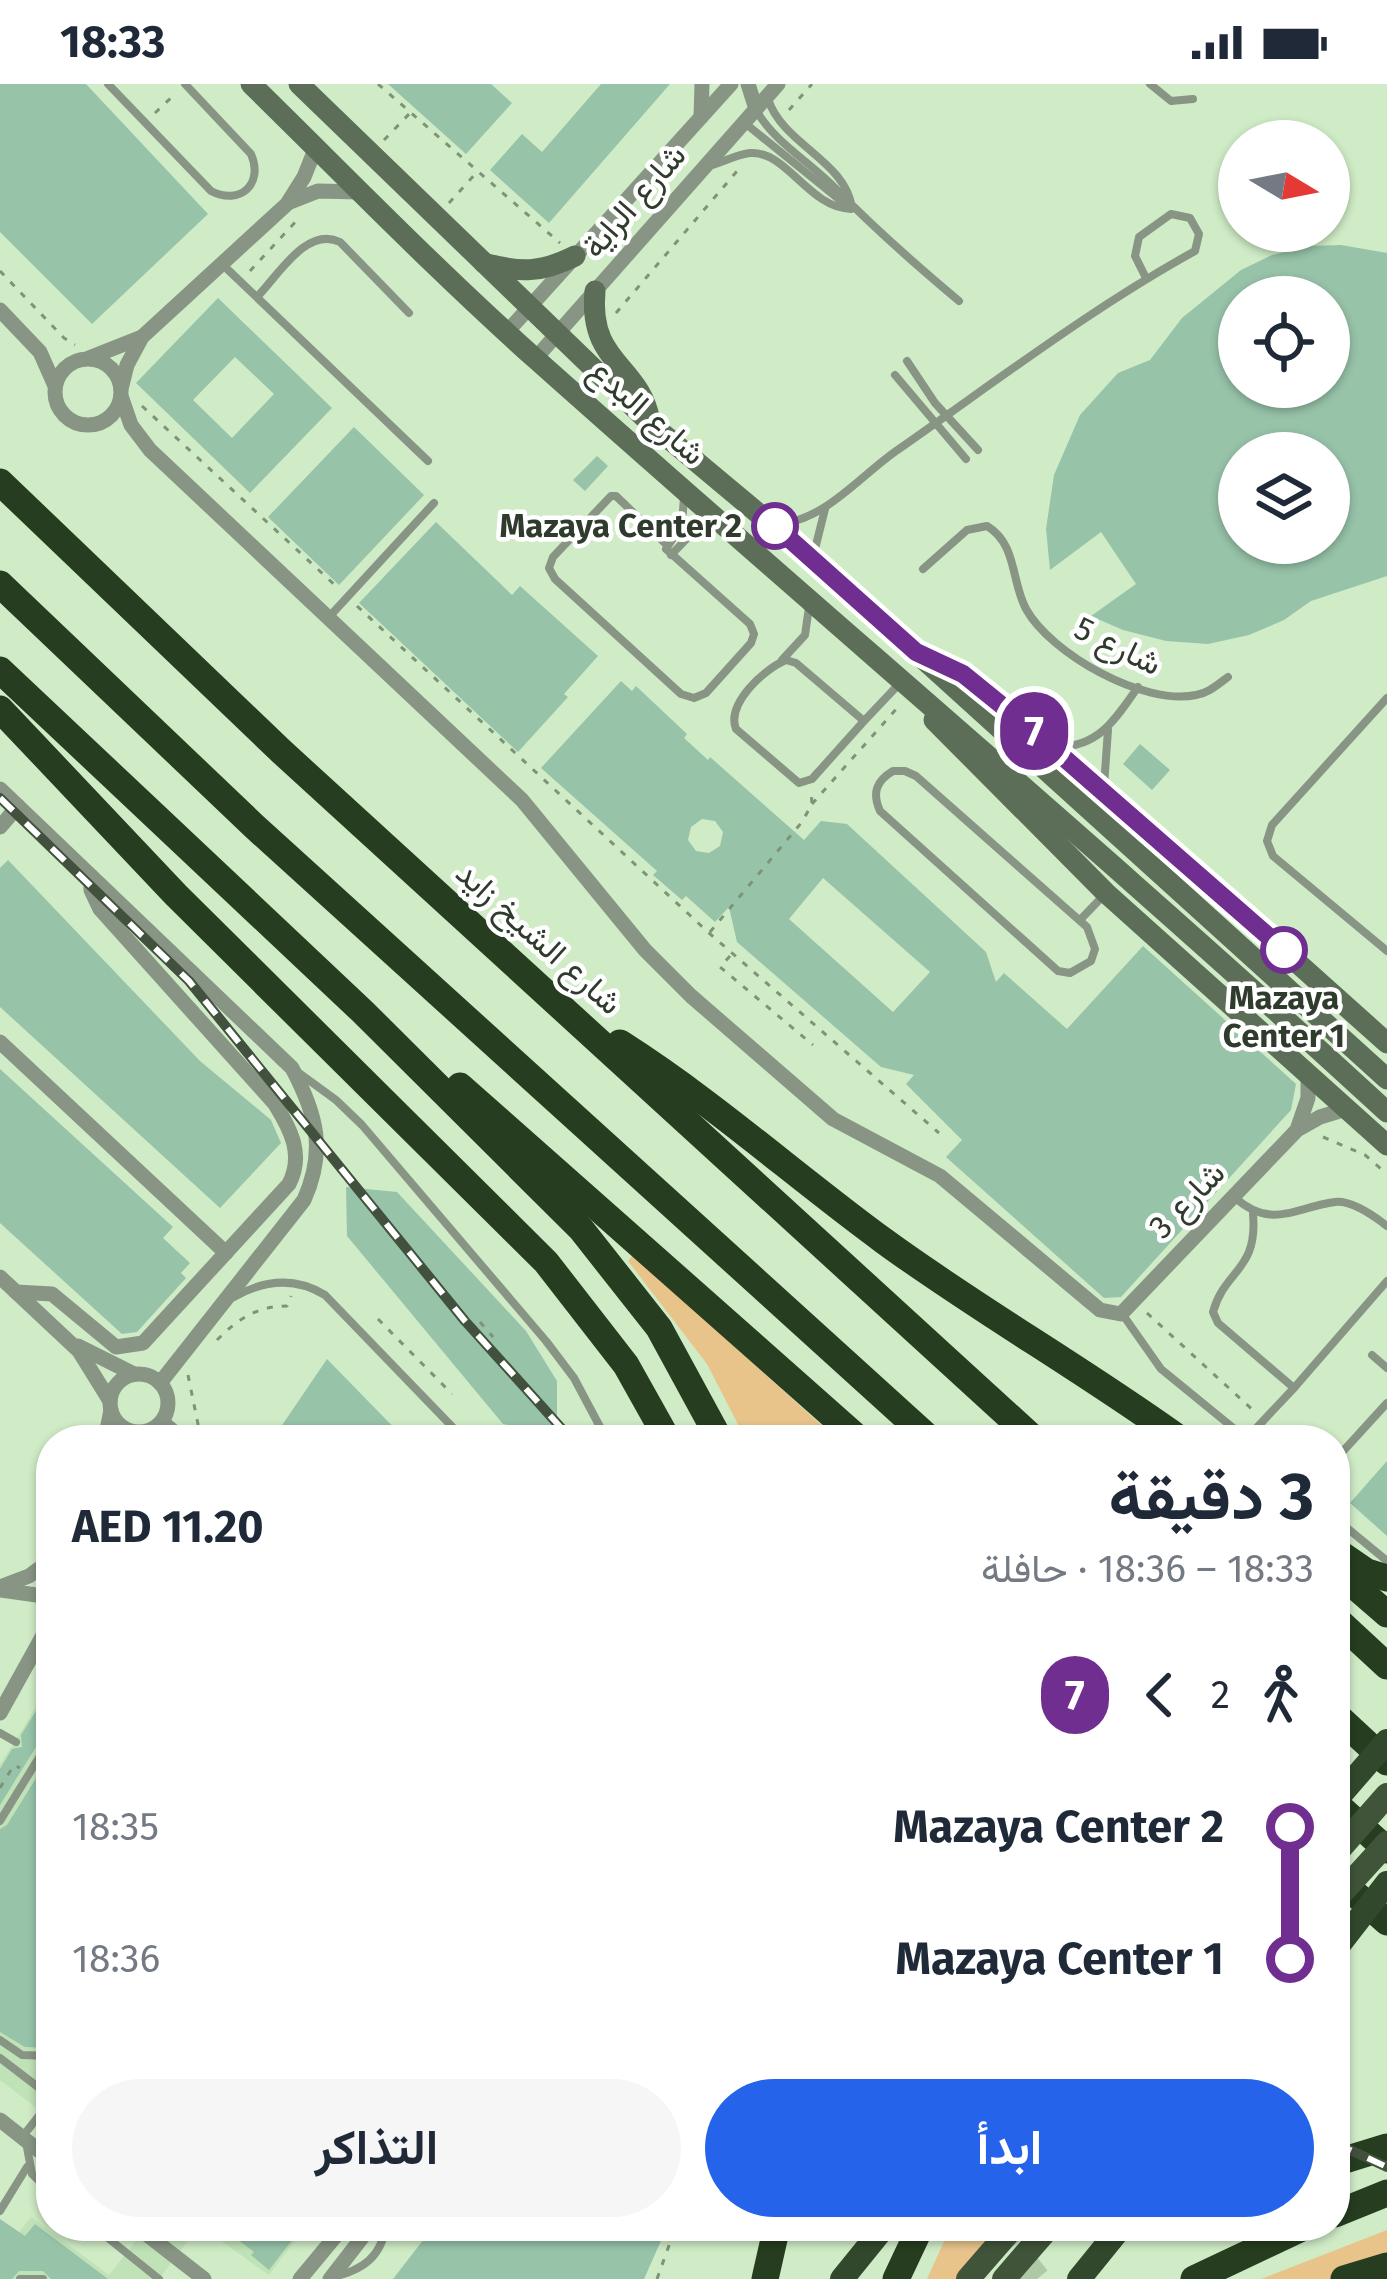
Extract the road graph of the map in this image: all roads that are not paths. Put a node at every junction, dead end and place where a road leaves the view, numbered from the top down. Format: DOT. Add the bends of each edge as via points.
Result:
graph roads {
  1 [pos="108,84"];
  2 [pos="185,84"];
  3 [pos="251,84"];
  4 [pos="299,84"];
  5 [pos="702,84"];
  6 [pos="731,84"];
  7 [pos="748,84"];
  8 [pos="1150,84"];
  9 [pos="767,96"];
  10 [pos="1192,99"];
  11 [pos="699,120"];
  12 [pos="744,122"];
  13 [pos="316,147"];
  14 [pos="704,168"];
  15 [pos="362,193"];
  16 [pos="287,204"];
  17 [pos="853,209"];
  18 [pos="575,256"];
  19 [pos="482,263"];
  20 [pos="222,264"];
  21 [pos="1146,278"];
  22 [pos="595,291"];
  23 [pos="258,296"];
  24 [pos="959,301"];
  25 [pos="529,308"];
  26 [pos="0,310"];
  27 [pos="409,313"];
  28 [pos="13,323"];
  29 [pos="507,332"];
  30 [pos="557,334"];
  31 [pos="142,337"];
  32 [pos="82,355"];
  33 [pos="535,358"];
  34 [pos="907,361"];
  35 [pos="895,375"];
  36 [pos="55,386"];
  37 [pos="121,393"];
  38 [pos="947,416"];
  39 [pos="650,423"];
  40 [pos="936,423"];
  41 [pos="978,450"];
  42 [pos="966,458"];
  43 [pos="428,461"];
  44 [pos="0,482"];
  45 [pos="682,487"];
  46 [pos="434,502"];
  47 [pos="825,508"];
  48 [pos="727,525"];
  49 [pos="773,525"];
  50 [pos="666,544"];
  51 [pos="671,555"];
  52 [pos="814,560"];
  53 [pos="923,568"];
  54 [pos="0,584"];
  55 [pos="804,595"];
  56 [pos="328,618"];
  57 [pos="916,652"];
  58 [pos="781,661"];
  59 [pos="0,670"];
  60 [pos="1228,676"];
  61 [pos="1138,686"];
  62 [pos="894,689"];
  63 [pos="1387,698"];
  64 [pos="920,700"];
  65 [pos="0,709"];
  66 [pos="864,721"];
  67 [pos="1108,728"];
  68 [pos="1052,746"];
  69 [pos="0,789"];
  70 [pos="1105,791"];
  71 [pos="18,806"];
  72 [pos="0,827"];
  73 [pos="91,876"];
  74 [pos="1106,893"];
  75 [pos="1080,920"];
  76 [pos="1387,951"];
  77 [pos="556,1002"];
  78 [pos="362,1011"];
  79 [pos="0,1042"];
  80 [pos="1387,1043"];
  81 [pos="292,1069"];
  82 [pos="1308,1076"];
  83 [pos="1387,1078"];
  84 [pos="1346,1109"];
  85 [pos="1387,1112"];
  86 [pos="1297,1130"];
  87 [pos="1387,1145"];
  88 [pos="1233,1196"];
  89 [pos="1253,1214"];
  90 [pos="1387,1226"];
  91 [pos="226,1253"];
  92 [pos="0,1277"];
  93 [pos="1387,1281"];
  94 [pos="16,1292"];
  95 [pos="224,1303"];
  96 [pos="1121,1313"];
  97 [pos="66,1337"];
  98 [pos="1372,1355"];
  99 [pos="1387,1368"];
  100 [pos="134,1374"];
  101 [pos="160,1383"];
  102 [pos="1294,1388"];
  103 [pos="1387,1403"];
  104 [pos="110,1406"];
  105 [pos="163,1418"];
  106 [pos="107,1425"];
  107 [pos="124,1425"];
  108 [pos="158,1425"];
  109 [pos="173,1425"];
  110 [pos="451,1425"];
  111 [pos="599,1425"];
  112 [pos="660,1425"];
  113 [pos="711,1425"];
  114 [pos="843,1425"];
  115 [pos="915,1425"];
  116 [pos="1019,1425"];
  117 [pos="1158,1425"];
  118 [pos="1229,1425"];
  119 [pos="1260,1425"];
  120 [pos="1350,1444"];
  121 [pos="1350,1530"];
  122 [pos="1350,1560"];
  123 [pos="1387,1561"];
  124 [pos="36,1571"];
  125 [pos="1387,1578"];
  126 [pos="1350,1582"];
  127 [pos="0,1589"];
  128 [pos="36,1595"];
  129 [pos="1387,1614"];
  130 [pos="1350,1632"];
  131 [pos="36,1651"];
  132 [pos="36,1656"];
  133 [pos="32,1659"];
  134 [pos="1387,1666"];
  135 [pos="0,1712"];
  136 [pos="1350,1728"];
  137 [pos="0,1733"];
  138 [pos="1387,1741"];
  139 [pos="16,1742"];
  140 [pos="36,1762"];
  141 [pos="1387,1762"];
  142 [pos="1350,1784"];
  143 [pos="1387,1795"];
  144 [pos="1350,1815"];
  145 [pos="0,1821"];
  146 [pos="1350,1837"];
  147 [pos="1387,1846"];
  148 [pos="1387,1883"];
  149 [pos="1350,1884"];
  150 [pos="1350,1889"];
  151 [pos="1387,1922"];
  152 [pos="1350,1931"];
  153 [pos="0,2040"];
  154 [pos="36,2055"];
  155 [pos="0,2058"];
  156 [pos="36,2088"];
  157 [pos="0,2120"];
  158 [pos="36,2121"];
  159 [pos="24,2139"];
  160 [pos="1387,2146"];
  161 [pos="36,2148"];
  162 [pos="1350,2158"];
  163 [pos="28,2166"];
  164 [pos="36,2175"];
  165 [pos="1387,2193"];
  166 [pos="1350,2199"];
  167 [pos="1350,2208"];
  168 [pos="0,2211"];
  169 [pos="112,2241"];
  170 [pos="155,2241"];
  171 [pos="332,2241"];
  172 [pos="359,2241"];
  173 [pos="384,2241"];
  174 [pos="774,2241"];
  175 [pos="865,2241"];
  176 [pos="873,2241"];
  177 [pos="914,2241"];
  178 [pos="1001,2241"];
  179 [pos="1037,2241"];
  180 [pos="1110,2241"];
  181 [pos="1274,2241"];
  182 [pos="1387,2266"];
  183 [pos="302,2278"];
  184 [pos="331,2278"];
  185 [pos="20,2279"];
  186 [pos="43,2279"];
  187 [pos="159,2279"];
  188 [pos="204,2279"];
  189 [pos="765,2279"];
  190 [pos="842,2279"];
  191 [pos="857,2279"];
  192 [pos="896,2279"];
  193 [pos="968,2279"];
  194 [pos="1004,2279"];
  195 [pos="1079,2279"];
  196 [pos="1194,2279"];
  197 [pos="1344,2279"];
  1 -- 2 [label="lane" via="211,191 223,198 248,191 256,166 250,154"];
  3 -- 13 [label="main road, شارع البدع"];
  4 -- 19 [label="main road, شارع البدع"];
  5 -- 11 [label="street"];
  6 -- 11 [label="street, شارع الراية"];
  7 -- 9 [label="street"];
  8 -- 10 [label="lane" via="1171,101"];
  9 -- 12 [label="street, شارع الراية"];
  9 -- 17 [label="lane" via="783,128 840,178"];
  9 -- 17 [label="lane" via="769,130"];
  11 -- 18 [label="street, شارع الراية"];
  12 -- 14 [label="street, شارع الراية"];
  12 -- 17 [label="lane"];
  13 -- 15 [label="main road, شارع البدع"];
  13 -- 16 [label="street"];
  14 -- 17 [label="lane" via="748,153 773,160 826,204"];
  14 -- 22 [label="street, شارع الراية"];
  15 -- 16 [label="street" via="318,191"];
  15 -- 29 [label="main road, شارع البدع"];
  16 -- 20 [label="street"];
  17 -- 24 [label="lane"];
  18 -- 19 [label="main road" via="540,271"];
  18 -- 25 [label="street, شارع الراية"];
  19 -- 25 [label="main road, شارع البدع"];
  20 -- 23 [label="lane"];
  20 -- 31 [label="street"];
  21 -- 21 [label="lane" via="1195,251 1199,234 1190,218 1171,214 1139,237 1135,256"];
  21 -- 38 [label="lane"];
  22 -- 30 [label="street, شارع الراية"];
  22 -- 39 [label="main road" via="598,335 645,397"];
  23 -- 27 [label="lane" via="312,239 326,236"];
  23 -- 43 [label="lane"];
  25 -- 29 [label="street, شارع الراية"];
  25 -- 30 [label="main road, شارع البدع"];
  26 -- 28 [label="street"];
  28 -- 32 [label="street" via="53,350"];
  28 -- 36 [label="street" via="44,358"];
  29 -- 33 [label="main road, شارع البدع"];
  30 -- 33 [label="street, شارع الراية"];
  30 -- 39 [label="main road, شارع البدع"];
  31 -- 32 [label="street"];
  31 -- 37 [label="street"];
  32 -- 36 [label="street"];
  32 -- 37 [label="street" via="110,367"];
  33 -- 45 [label="main road, شارع البدع"];
  34 -- 38 [label="lane"];
  35 -- 40 [label="lane"];
  36 -- 37 [label="street" via="61,412 83,425 108,418"];
  37 -- 56 [label="street" via="150,450"];
  38 -- 40 [label="lane"];
  38 -- 41 [label="lane"];
  39 -- 49 [label="main road, شارع البدع"];
  40 -- 42 [label="lane"];
  40 -- 47 [label="lane"];
  44 -- 77 [label="highway, شارع الشيخ زايد"];
  45 -- 48 [label="main road, شارع البدع"];
  45 -- 50 [label="lane" via="684,517"];
  46 -- 56 [label="lane"];
  47 -- 49 [label="lane"];
  47 -- 52 [label="lane"];
  48 -- 51 [label="lane" via="693,532"];
  48 -- 55 [label="main road, شارع البدع"];
  49 -- 52 [label="main road, شارع البدع"];
  50 -- 51 [label="lane"];
  50 -- 51 [label="lane" via="610,496 550,568 694,698 754,634"];
  52 -- 57 [label="main road, شارع البدع"];
  53 -- 61 [label="lane, شارع 5" via="967,530 987,526 1005,542 1017,591 1040,630 1075,659"];
  54 -- 115 [label="highway" via="255,827"];
  55 -- 58 [label="lane" via="809,626"];
  55 -- 62 [label="main road, شارع البدع"];
  56 -- 96 [label="street" via="522,800 645,950 727,1027 832,1119 940,1176 1098,1309"];
  57 -- 68 [label="main road" via="963,674"];
  57 -- 83 [label="main road, شارع البدع"];
  58 -- 66 [label="lane" via="796,663"];
  58 -- 66 [label="lane" via="732,718 792,781 807,782"];
  59 -- 78 [label="highway"];
  60 -- 61 [label="lane, شارع 5" via="1189,697"];
  61 -- 67 [label="lane"];
  62 -- 64 [label="main road, شارع البدع"];
  62 -- 66 [label="lane"];
  63 -- 76 [label="lane" via="1272,825 1267,841 1273,856"];
  64 -- 74 [label="main road"];
  64 -- 85 [label="main road, شارع البدع"];
  65 -- 112 [label="highway" via="546,1262 626,1365"];
  67 -- 68 [label="lane" via="1088,742"];
  67 -- 70 [label="lane"];
  68 -- 70 [label="main road"];
  69 -- 71 [label="street"];
  70 -- 80 [label="main road"];
  71 -- 72 [label="street"];
  71 -- 73 [label="street"];
  73 -- 81 [label="street"];
  73 -- 91 [label="street" via="100,909 267,1094 297,1149 289,1184"];
  74 -- 75 [label="lane"];
  74 -- 82 [label="main road"];
  75 -- 75 [label="lane" via="916,776 882,777 880,811 1058,971 1091,961 1094,937"];
  77 -- 116 [label="highway, شارع الشيخ زايد"];
  77 -- 117 [label="highway" via="690,1089 931,1275"];
  78 -- 113 [label="highway" via="609,1261 670,1346"];
  78 -- 114 [label="highway" via="399,1033"];
  79 -- 91 [label="street"];
  81 -- 95 [label="street" via="317,1127 314,1177 287,1226"];
  81 -- 111 [label="lane" via="350,1112 546,1341"];
  82 -- 84 [label="main road"];
  82 -- 86 [label="street"];
  84 -- 86 [label="street, شارع 3"];
  84 -- 87 [label="main road"];
  86 -- 88 [label="street, شارع 3"];
  88 -- 89 [label="lane"];
  88 -- 96 [label="street, شارع 3"];
  89 -- 90 [label="lane" via="1290,1215 1338,1201"];
  89 -- 102 [label="lane" via="1250,1254 1213,1312"];
  91 -- 94 [label="street" via="135,1347 108,1343 52,1294"];
  92 -- 94 [label="street"];
  93 -- 102 [label="lane"];
  94 -- 97 [label="street"];
  95 -- 101 [label="street"];
  95 -- 110 [label="lane" via="257,1286 314,1288"];
  96 -- 118 [label="lane" via="1161,1369"];
  97 -- 100 [label="street"];
  97 -- 104 [label="street"];
  98 -- 99 [label="lane"];
  100 -- 101 [label="street"];
  100 -- 104 [label="street" via="117,1383"];
  101 -- 105 [label="street" via="168,1400"];
  102 -- 119 [label="lane"];
  103 -- 120 [label="lane"];
  104 -- 106 [label="street"];
  104 -- 107 [label="street"];
  105 -- 108 [label="street"];
  105 -- 109 [label="lane"];
  121 -- 123 [label="lane"];
  122 -- 125 [label="highway"];
  124 -- 127 [label="street"];
  126 -- 129 [label="highway"];
  127 -- 128 [label="street"];
  130 -- 134 [label="highway"];
  131 -- 133 [label="street"];
  132 -- 133 [label="street"];
  133 -- 135 [label="street"];
  136 -- 141 [label="highway"];
  137 -- 139 [label="lane"];
  138 -- 142 [label="highway, bridge"];
  140 -- 145 [label="lane"];
  143 -- 146 [label="main road, bridge"];
  144 -- 147 [label="highway"];
  147 -- 149 [label="main road, bridge"];
  148 -- 152 [label="highway, bridge"];
  150 -- 151 [label="highway"];
  153 -- 154 [label="lane"];
  155 -- 156 [label="lane"];
  157 -- 159 [label="street"];
  158 -- 159 [label="lane"];
  159 -- 161 [label="street"];
  159 -- 163 [label="lane"];
  160 -- 162 [label="highway"];
  163 -- 164 [label="lane"];
  163 -- 168 [label="lane"];
  165 -- 166 [label="highway"];
  165 -- 167 [label="highway"];
  169 -- 187 [label="lane"];
  170 -- 188 [label="street"];
  171 -- 183 [label="street"];
  172 -- 184 [label="street"];
  173 -- 184 [label="lane" via="370,2262"];
  174 -- 189 [label="highway"];
  175 -- 191 [label="highway"];
  176 -- 190 [label="highway, bridge"];
  177 -- 192 [label="highway"];
  178 -- 193 [label="main road, bridge"];
  179 -- 194 [label="main road, bridge"];
  180 -- 195 [label="highway"];
  181 -- 196 [label="highway"];
  182 -- 197 [label="highway"];
  185 -- 186 [label="lane"];
}
